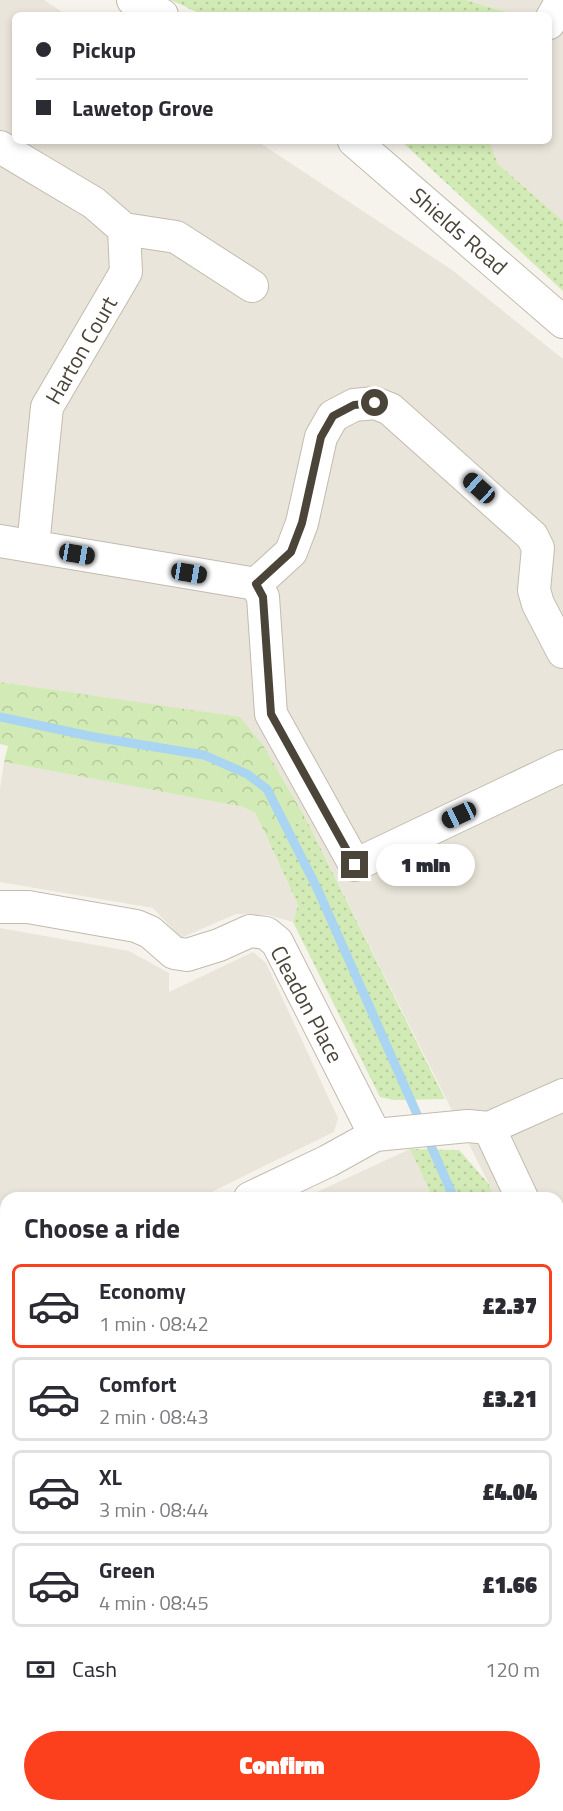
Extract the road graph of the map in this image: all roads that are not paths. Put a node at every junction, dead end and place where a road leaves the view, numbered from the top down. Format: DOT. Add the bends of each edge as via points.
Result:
graph roads {
  1 [pos="133,0"];
  2 [pos="562,0"];
  3 [pos="156,12"];
  4 [pos="552,18"];
  5 [pos="357,144"];
  6 [pos="0,147"];
  7 [pos="124,229"];
  8 [pos="252,286"];
  9 [pos="563,322"];
  10 [pos="0,541"];
  11 [pos="33,546"];
  12 [pos="256,584"];
  13 [pos="563,652"];
  14 [pos="563,766"];
  15 [pos="0,906"];
  16 [pos="563,1095"];
  17 [pos="489,1128"];
  18 [pos="375,1135"];
  19 [pos="263,1192"];
  20 [pos="519,1192"];
  1 -- 3 [label="street"];
  2 -- 4 [label="street"];
  5 -- 9 [label="street, Shields Road"];
  6 -- 7 [label="street" via="94,203"];
  7 -- 8 [label="street" via="176,237"];
  7 -- 11 [label="street, Harton Court" via="126,272 47,407"];
  10 -- 11 [label="street"];
  11 -- 12 [label="street"];
  12 -- 13 [label="street" via="291,552 302,523 321,437 333,416 354,405 375,403 390,409 532,536 538,549 534,590"];
  12 -- 14 [label="street" via="263,597 271,714 355,865"];
  15 -- 18 [label="street, Cleadon Place" via="28,907 136,926 174,954 187,955 250,931 266,933 277,942"];
  16 -- 17 [label="street"];
  17 -- 18 [label="street" via="468,1126"];
  17 -- 20 [label="street"];
  18 -- 19 [label="street"];
}
